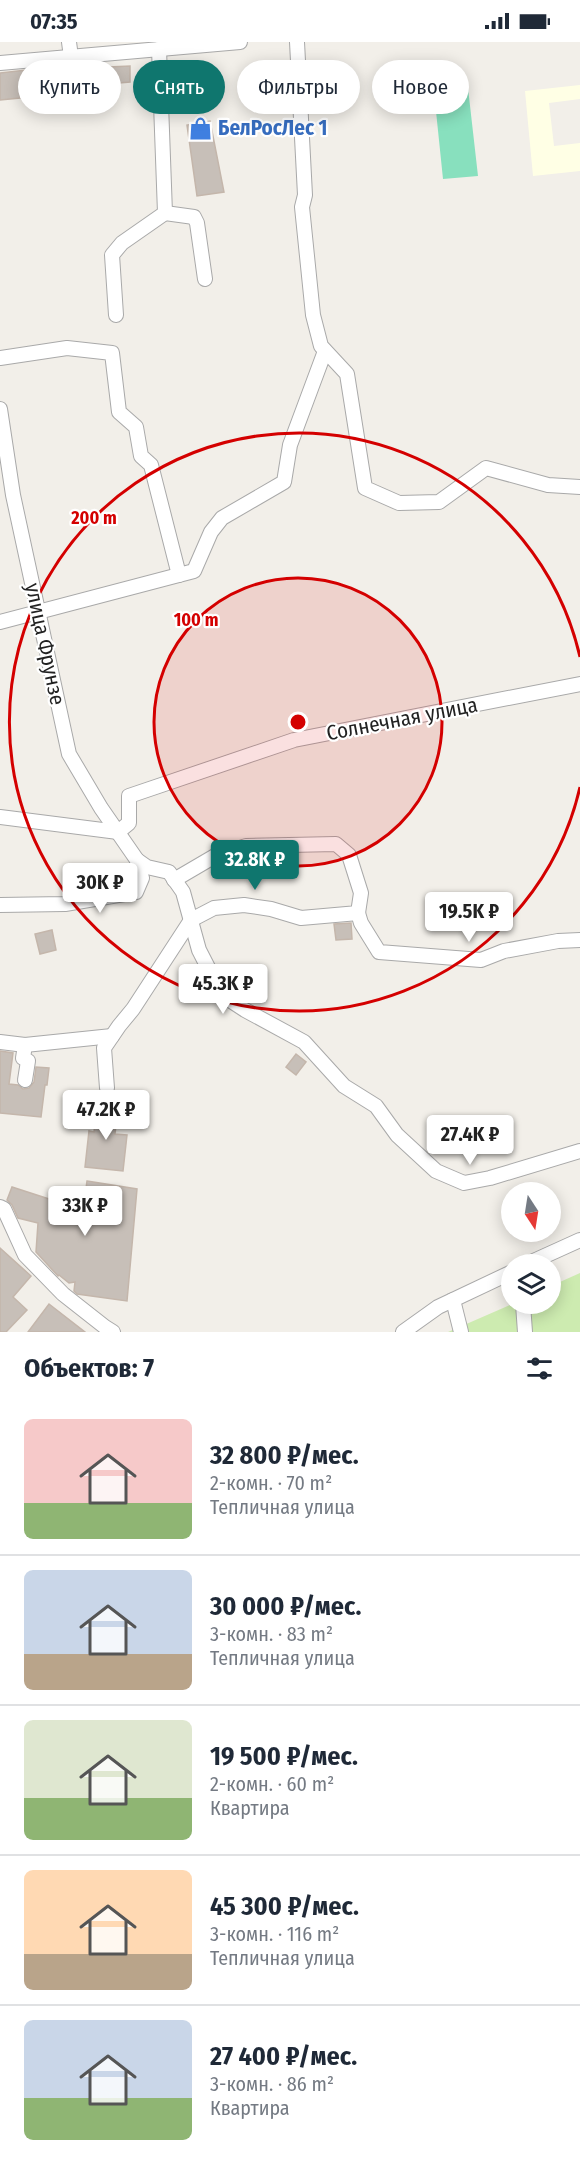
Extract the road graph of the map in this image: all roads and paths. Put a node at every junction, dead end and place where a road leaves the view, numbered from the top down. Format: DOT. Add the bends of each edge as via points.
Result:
graph roads {
  1 [pos="69,42"];
  2 [pos="240,42"];
  3 [pos="297,42"];
  4 [pos="184,44"];
  5 [pos="159,49"];
  6 [pos="71,57"];
  7 [pos="0,63"];
  8 [pos="165,213"];
  9 [pos="205,279"];
  10 [pos="116,315"];
  11 [pos="325,351"];
  12 [pos="0,358"];
  13 [pos="0,409"];
  14 [pos="3,453"];
  15 [pos="580,487"];
  16 [pos="179,575"];
  17 [pos="38,613"];
  18 [pos="0,622"];
  19 [pos="580,684"];
  20 [pos="0,817"];
  21 [pos="118,832"];
  22 [pos="137,860"];
  23 [pos="174,880"];
  24 [pos="0,905"];
  25 [pos="358,913"];
  26 [pos="191,920"];
  27 [pos="580,940"];
  28 [pos="112,1036"];
  29 [pos="0,1042"];
  30 [pos="25,1045"];
  31 [pos="25,1080"];
  32 [pos="107,1088"];
  33 [pos="580,1151"];
  34 [pos="0,1207"];
  35 [pos="580,1240"];
  36 [pos="549,1254"];
  37 [pos="501,1277"];
  38 [pos="453,1299"];
  39 [pos="524,1314"];
  40 [pos="113,1332"];
  41 [pos="403,1332"];
  42 [pos="460,1332"];
  43 [pos="525,1332"];
  1 -- 6 [label="street"];
  2 -- 4 [label="street"];
  3 -- 11 [label="street" via="305,195 302,207 313,315"];
  4 -- 5 [label="street"];
  5 -- 6 [label="street"];
  5 -- 8 [label="street"];
  6 -- 7 [label="street"];
  8 -- 9 [label="street" via="194,217"];
  8 -- 10 [label="street" via="122,243 112,255"];
  11 -- 15 [label="street" via="347,374 365,488 399,503 439,502 486,468 548,485"];
  11 -- 16 [label="street" via="290,445 284,482 222,518 211,532 194,571"];
  12 -- 16 [label="street" via="67,348 112,353 119,412 136,427 141,456 151,465"];
  13 -- 14 [label="street, улица Фрунзе"];
  14 -- 17 [label="street, улица Фрунзе"];
  16 -- 17 [label="street"];
  17 -- 18 [label="street"];
  17 -- 21 [label="street, улица Фрунзе" via="69,754"];
  19 -- 21 [label="street, Солнечная улица" via="294,740 129,796 129,823"];
  20 -- 21 [label="street"];
  21 -- 22 [label="street, улица Фрунзе"];
  22 -- 23 [label="street" via="168,872"];
  22 -- 24 [label="street" via="142,878 136,892 64,904"];
  23 -- 25 [label="street" via="215,856 246,846 336,844 349,855 361,893"];
  23 -- 26 [label="street" via="183,892"];
  25 -- 26 [label="street" via="302,918 244,905 213,908"];
  25 -- 27 [label="street" via="380,952 481,960 504,951"];
  26 -- 28 [label="street" via="134,1010"];
  26 -- 33 [label="street" via="199,950 222,995 304,1042 344,1086 376,1106 397,1135 436,1171 464,1183"];
  28 -- 30 [label="street"];
  28 -- 32 [label="street" via="104,1048"];
  29 -- 30 [label="street"];
  30 -- 31 [label="street"];
  34 -- 40 [label="street" via="25,1255 63,1294"];
  35 -- 36 [label="street"];
  37 -- 38 [label="street"];
  38 -- 41 [label="street"];
  38 -- 42 [label="street"];
  39 -- 43 [label="street"];
}
